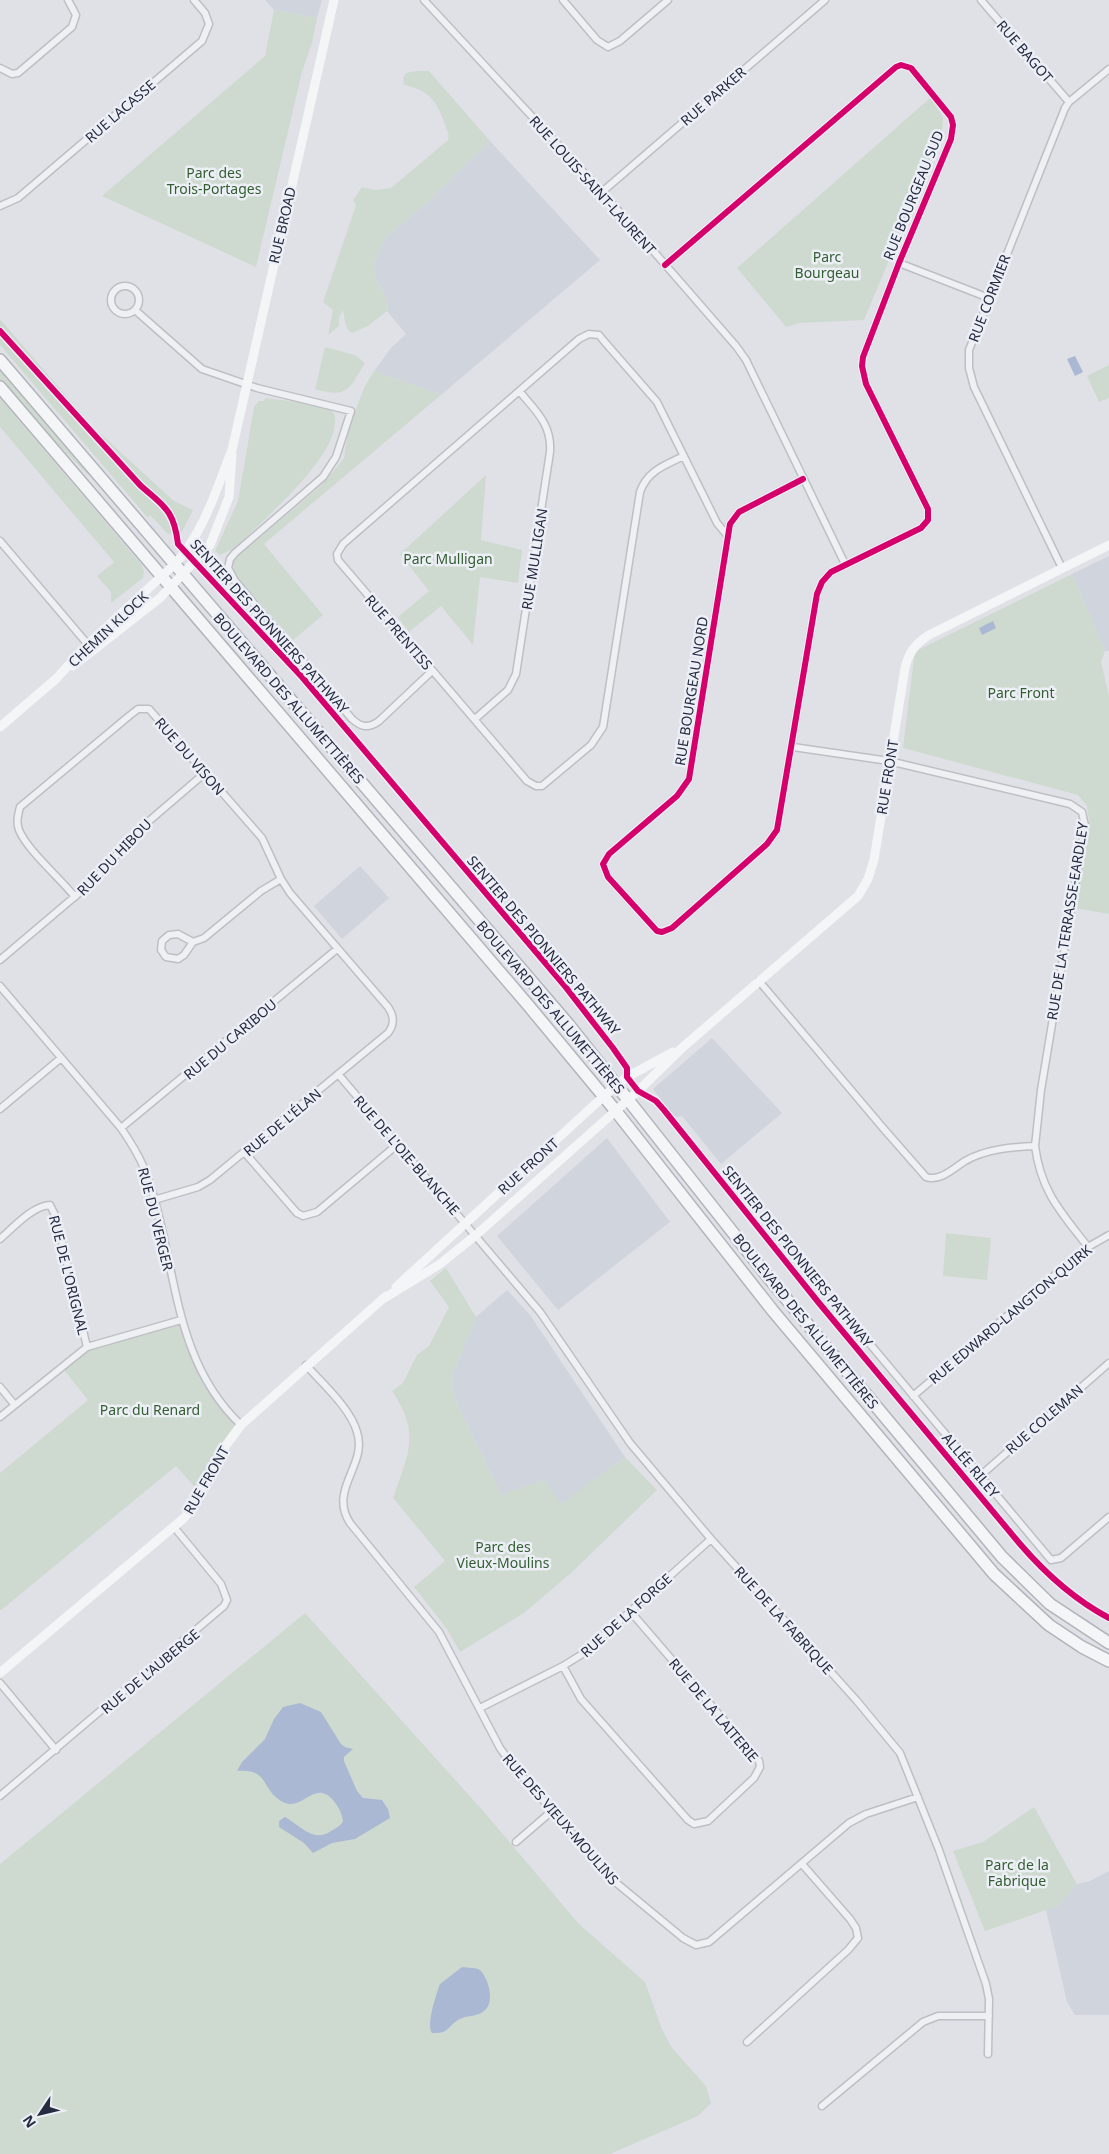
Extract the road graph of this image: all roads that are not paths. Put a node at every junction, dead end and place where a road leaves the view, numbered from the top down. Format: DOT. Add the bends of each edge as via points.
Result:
graph roads {
  1 [pos="68,0"];
  2 [pos="194,0"];
  3 [pos="334,0"];
  4 [pos="424,0"];
  5 [pos="563,0"];
  6 [pos="668,0"];
  7 [pos="825,0"];
  8 [pos="981,0"];
  9 [pos="0,68"];
  10 [pos="1109,69"];
  11 [pos="1069,102"];
  12 [pos="602,192"];
  13 [pos="0,206"];
  14 [pos="899,263"];
  15 [pos="665,265"];
  16 [pos="989,298"];
  17 [pos="134,310"];
  18 [pos="0,360"];
  19 [pos="246,384"];
  20 [pos="0,387"];
  21 [pos="520,392"];
  22 [pos="232,450"];
  23 [pos="684,456"];
  24 [pos="803,479"];
  25 [pos="727,534"];
  26 [pos="0,541"];
  27 [pos="1109,546"];
  28 [pos="175,564"];
  29 [pos="845,564"];
  30 [pos="1062,568"];
  31 [pos="184,574"];
  32 [pos="162,578"];
  33 [pos="171,588"];
  34 [pos="90,648"];
  35 [pos="432,671"];
  36 [pos="475,719"];
  37 [pos="0,727"];
  38 [pos="792,747"];
  39 [pos="889,761"];
  40 [pos="205,773"];
  41 [pos="281,879"];
  42 [pos="75,896"];
  43 [pos="193,942"];
  44 [pos="337,949"];
  45 [pos="0,960"];
  46 [pos="759,981"];
  47 [pos="0,986"];
  48 [pos="393,1021"];
  49 [pos="683,1047"];
  50 [pos="60,1058"];
  51 [pos="338,1074"];
  52 [pos="617,1086"];
  53 [pos="604,1096"];
  54 [pos="628,1099"];
  55 [pos="0,1109"];
  56 [pos="615,1110"];
  57 [pos="122,1128"];
  58 [pos="398,1144"];
  59 [pos="1035,1146"];
  60 [pos="245,1153"];
  61 [pos="154,1200"];
  62 [pos="466,1223"];
  63 [pos="476,1235"];
  64 [pos="1109,1235"];
  65 [pos="0,1239"];
  66 [pos="1088,1247"];
  67 [pos="383,1299"];
  68 [pos="844,1314"];
  69 [pos="181,1320"];
  70 [pos="87,1347"];
  71 [pos="1109,1363"];
  72 [pos="306,1365"];
  73 [pos="0,1387"];
  74 [pos="913,1396"];
  75 [pos="14,1404"];
  76 [pos="0,1417"];
  77 [pos="241,1424"];
  78 [pos="980,1476"];
  79 [pos="1109,1517"];
  80 [pos="174,1527"];
  81 [pos="711,1540"];
  82 [pos="630,1612"];
  83 [pos="1109,1643"];
  84 [pos="1109,1661"];
  85 [pos="563,1666"];
  86 [pos="0,1673"];
  87 [pos="0,1683"];
  88 [pos="480,1708"];
  89 [pos="56,1750"];
  90 [pos="0,1796"];
  91 [pos="918,1797"];
  92 [pos="552,1811"];
  93 [pos="516,1842"];
  94 [pos="802,1864"];
  95 [pos="989,2016"];
  96 [pos="747,2042"];
  97 [pos="988,2054"];
  98 [pos="822,2106"];
  1 -- 9 [label="street" via="76,15 72,27 18,73 12,74"];
  2 -- 13 [label="street, RUE LACASSE" via="209,24 202,41 18,198"];
  3 -- 19 [label="street, RUE BROAD"];
  4 -- 12 [label="street, RUE LOUIS-SAINT-LAURENT"];
  5 -- 6 [label="street" via="597,40 608,47 620,41"];
  7 -- 12 [label="street, RUE PARKER"];
  8 -- 11 [label="street, RUE BAGOT"];
  10 -- 11 [label="street, RUE CORMIER"];
  11 -- 16 [label="street, RUE CORMIER"];
  12 -- 15 [label="street, RUE LOUIS-SAINT-LAURENT"];
  14 -- 15 [label="street, RUE BOURGEAU SUD" via="951,139 953,125 947,110 934,94 911,68 901,66"];
  14 -- 16 [label="street"];
  14 -- 29 [label="street, RUE BOURGEAU SUD" via="862,366 866,384 928,509 928,520 922,528"];
  15 -- 24 [label="street, RUE LOUIS-SAINT-LAURENT" via="742,353"];
  16 -- 30 [label="street, RUE CORMIER" via="969,350 971,377"];
  17 -- 17 [label="street" via="138,302 137,293 125,286 116,289 111,297 114,310 126,314"];
  17 -- 19 [label="street" via="202,369"];
  18 -- 28 [label="highway, BOULEVARD DES ALLUMETTIÈRES"];
  19 -- 22 [label="street, RUE BROAD"];
  19 -- 35 [label="street" via="351,411 336,457 323,476 230,559 228,568 235,580 362,726 379,721"];
  20 -- 32 [label="highway, BOULEVARD DES ALLUMETTIÈRES"];
  21 -- 23 [label="street, RUE PRENTISS" via="579,339 593,333 603,340 657,402"];
  21 -- 35 [label="street, RUE PRENTISS" via="343,544 337,554 341,566"];
  21 -- 36 [label="street, RUE MULLIGAN" via="548,427 550,452 516,674 508,690"];
  22 -- 28 [label="street, RUE BROAD" via="203,522"];
  22 -- 31 [label="street, RUE BROAD" via="231,483 225,509 210,545"];
  23 -- 25 [label="street, RUE PRENTISS" via="717,523"];
  23 -- 36 [label="street, RUE PRENTISS" via="654,471 640,492 605,718 597,739 547,783 536,786 527,781"];
  24 -- 25 [label="street, RUE BOURGEAU NORD" via="739,512"];
  24 -- 29 [label="street, RUE LOUIS-SAINT-LAURENT"];
  25 -- 38 [label="street, RUE BOURGEAU NORD" via="689,778 677,796 609,854 603,864 608,877 652,928 662,932 672,928 772,838 780,821"];
  26 -- 34 [label="street"];
  27 -- 30 [label="street, RUE FRONT"];
  28 -- 31 [label="highway, BOULEVARD DES ALLUMETTIÈRES"];
  28 -- 32 [label="street, CHEMIN KLOCK"];
  29 -- 38 [label="street, RUE BOURGEAU NORD" via="826,577 816,594"];
  30 -- 39 [label="street, RUE FRONT" via="915,644 905,668"];
  31 -- 33 [label="street, CHEMIN KLOCK"];
  31 -- 52 [label="highway, BOULEVARD DES ALLUMETTIÈRES" via="569,1025"];
  32 -- 33 [label="highway, BOULEVARD DES ALLUMETTIÈRES"];
  32 -- 34 [label="street, CHEMIN KLOCK"];
  33 -- 34 [label="street, CHEMIN KLOCK"];
  33 -- 53 [label="highway, BOULEVARD DES ALLUMETTIÈRES"];
  34 -- 37 [label="street, CHEMIN KLOCK"];
  35 -- 36 [label="street, RUE PRENTISS"];
  38 -- 39 [label="street, RUE DE LA TERRASSE-EARDLEY"];
  39 -- 46 [label="street, RUE FRONT" via="874,860 864,888 850,904"];
  39 -- 59 [label="street, RUE DE LA TERRASSE-EARDLEY" via="1070,804 1084,816"];
  40 -- 41 [label="street, RUE DU VISON" via="262,838"];
  40 -- 42 [label="street, RUE DU HIBOU" via="142,827"];
  40 -- 42 [label="street, RUE DU VISON" via="149,709 138,709 20,807 17,818 20,831"];
  41 -- 43 [label="street" via="261,891 204,938"];
  41 -- 44 [label="street, RUE DU VISON"];
  42 -- 45 [label="street, RUE DU HIBOU"];
  43 -- 43 [label="street" via="178,959 166,957 161,950 162,941 169,935 178,934"];
  44 -- 48 [label="street, RUE DU VISON" via="388,1007"];
  44 -- 57 [label="street, RUE DU CARIBOU"];
  46 -- 49 [label="street, RUE FRONT"];
  46 -- 59 [label="street" via="926,1177 938,1178 984,1153"];
  47 -- 50 [label="street, RUE DU VERGER"];
  48 -- 51 [label="street, RUE DE L'ÉLAN" via="388,1033"];
  49 -- 52 [label="street, RUE FRONT" via="627,1077"];
  49 -- 54 [label="street, RUE FRONT"];
  50 -- 55 [label="street"];
  50 -- 57 [label="street, RUE DU VERGER"];
  51 -- 58 [label="street, RUE DE L'OIE-BLANCHE"];
  51 -- 60 [label="street, RUE DE L'ÉLAN"];
  52 -- 53 [label="street, RUE FRONT"];
  52 -- 54 [label="highway, BOULEVARD DES ALLUMETTIÈRES"];
  53 -- 56 [label="highway, BOULEVARD DES ALLUMETTIÈRES"];
  53 -- 62 [label="street, RUE FRONT"];
  54 -- 56 [label="street, RUE FRONT"];
  54 -- 83 [label="highway, BOULEVARD DES ALLUMETTIÈRES" via="785,1298 1011,1567 1050,1604"];
  56 -- 63 [label="street, RUE FRONT"];
  56 -- 84 [label="highway, BOULEVARD DES ALLUMETTIÈRES" via="773,1310 994,1574 1044,1621"];
  57 -- 61 [label="street, RUE DU VERGER" via="143,1166"];
  58 -- 60 [label="street" via="309,1216 297,1213"];
  58 -- 62 [label="street, RUE DE L'OIE-BLANCHE"];
  59 -- 66 [label="street, RUE DE LA TERRASSE-EARDLEY" via="1041,1177 1052,1202"];
  60 -- 61 [label="street, RUE DE L'ÉLAN" via="205,1184"];
  61 -- 69 [label="street, RUE DU VERGER"];
  62 -- 63 [label="street, RUE DE L'OIE-BLANCHE"];
  62 -- 67 [label="street, RUE FRONT"];
  63 -- 67 [label="street, RUE FRONT" via="434,1268"];
  63 -- 81 [label="street, RUE DE LA FABRIQUE" via="540,1312 630,1443"];
  64 -- 66 [label="street, RUE EDWARD-LANGTON-QUIRK"];
  65 -- 70 [label="street, RUE DE L'ORIGNAL" via="39,1208 50,1205"];
  66 -- 74 [label="street, RUE EDWARD-LANGTON-QUIRK"];
  67 -- 72 [label="street, RUE FRONT"];
  68 -- 74 [label="street, ALLÉE RILEY"];
  69 -- 70 [label="street"];
  69 -- 77 [label="street, RUE DU VERGER" via="205,1377"];
  70 -- 75 [label="street"];
  71 -- 78 [label="street, RUE COLEMAN"];
  72 -- 77 [label="street, RUE FRONT"];
  72 -- 88 [label="street, RUE DES VIEUX-MOULINS" via="352,1419 357,1431 358,1454 342,1500 345,1515 439,1632"];
  73 -- 75 [label="street"];
  74 -- 78 [label="street, ALLÉE RILEY"];
  75 -- 76 [label="street"];
  77 -- 80 [label="street, RUE FRONT" via="221,1452 193,1506"];
  78 -- 79 [label="street, ALLÉE RILEY" via="1051,1560 1061,1558"];
  80 -- 86 [label="street, RUE FRONT"];
  80 -- 89 [label="street, RUE DE L'AUBERGE" via="220,1584 227,1600 224,1606"];
  81 -- 82 [label="street, RUE DE LA FORGE"];
  81 -- 91 [label="street, RUE DE LA FABRIQUE" via="900,1753"];
  82 -- 85 [label="street, RUE DE LA FORGE" via="592,1647"];
  82 -- 85 [label="street, RUE DE LA LAITERIE" via="759,1761 760,1767 754,1778 708,1821 694,1824 688,1820 582,1699"];
  85 -- 88 [label="street, RUE DE LA FORGE"];
  87 -- 89 [label="street"];
  88 -- 92 [label="street, RUE DES VIEUX-MOULINS" via="506,1757"];
  89 -- 90 [label="street, RUE DE L'AUBERGE"];
  91 -- 94 [label="street, RUE DES VIEUX-MOULINS" via="849,1823"];
  91 -- 95 [label="street, RUE DE LA FABRIQUE" via="986,1984"];
  92 -- 93 [label="street"];
  92 -- 94 [label="street, RUE DES VIEUX-MOULINS" via="622,1889 696,1945 709,1942"];
  94 -- 96 [label="street" via="850,1919 858,1938"];
  95 -- 97 [label="street, RUE DE LA FABRIQUE"];
  95 -- 98 [label="street" via="938,2016 923,2022"];
}
